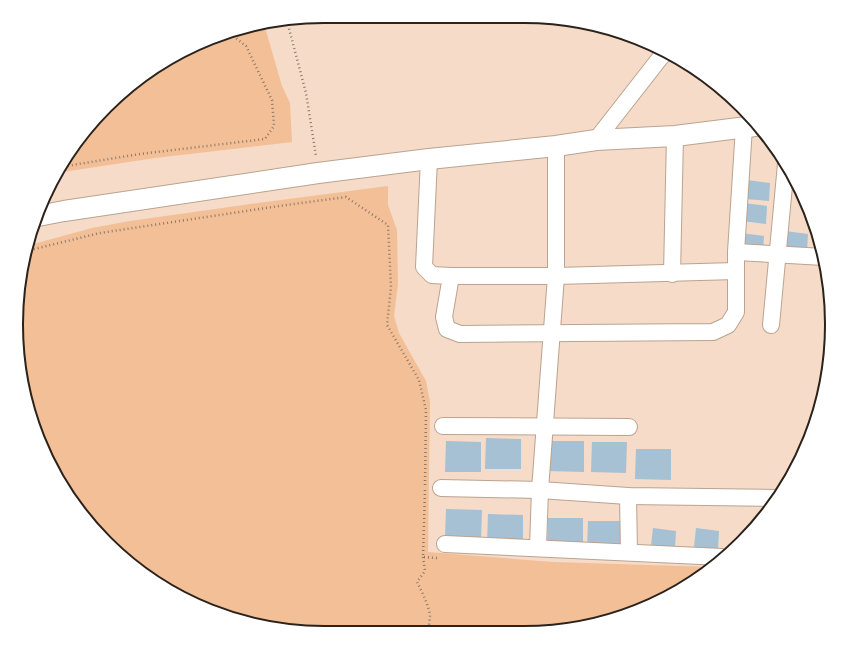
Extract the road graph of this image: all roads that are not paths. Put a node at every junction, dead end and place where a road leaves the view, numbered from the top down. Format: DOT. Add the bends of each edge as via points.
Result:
graph roads {
  1 [pos="662,56"];
  2 [pos="749,126"];
  3 [pos="675,136"];
  4 [pos="596,140"];
  5 [pos="556,146"];
  6 [pos="429,159"];
  7 [pos="785,174"];
  8 [pos="44,215"];
  9 [pos="736,252"];
  10 [pos="779,255"];
  11 [pos="817,257"];
  12 [pos="736,271"];
  13 [pos="672,274"];
  14 [pos="451,276"];
  15 [pos="556,276"];
  16 [pos="771,325"];
  17 [pos="552,334"];
  18 [pos="443,426"];
  19 [pos="546,426"];
  20 [pos="629,427"];
  21 [pos="442,488"];
  22 [pos="540,490"];
  23 [pos="628,496"];
  24 [pos="770,498"];
  25 [pos="446,544"];
  26 [pos="538,548"];
  27 [pos="629,552"];
  28 [pos="715,557"];
  1 -- 4 [label="street"];
  2 -- 3 [label="street"];
  2 -- 9 [label="street"];
  3 -- 4 [label="street"];
  3 -- 13 [label="street"];
  4 -- 5 [label="street"];
  5 -- 6 [label="street"];
  5 -- 15 [label="street"];
  6 -- 8 [label="street" via="318,172"];
  6 -- 14 [label="street" via="424,267 432,275"];
  7 -- 10 [label="street"];
  9 -- 10 [label="street"];
  9 -- 12 [label="street"];
  10 -- 11 [label="street"];
  10 -- 16 [label="street"];
  12 -- 13 [label="street"];
  12 -- 17 [label="street" via="736,312 728,325 713,332"];
  13 -- 15 [label="street"];
  14 -- 15 [label="street"];
  14 -- 17 [label="street" via="444,317 447,329 460,334"];
  15 -- 17 [label="street"];
  17 -- 19 [label="street"];
  18 -- 19 [label="street"];
  19 -- 20 [label="street"];
  19 -- 22 [label="street"];
  21 -- 22 [label="street"];
  22 -- 23 [label="street"];
  22 -- 26 [label="street"];
  23 -- 24 [label="street"];
  23 -- 27 [label="street"];
  25 -- 26 [label="street"];
  26 -- 27 [label="street"];
  27 -- 28 [label="street"];
}
